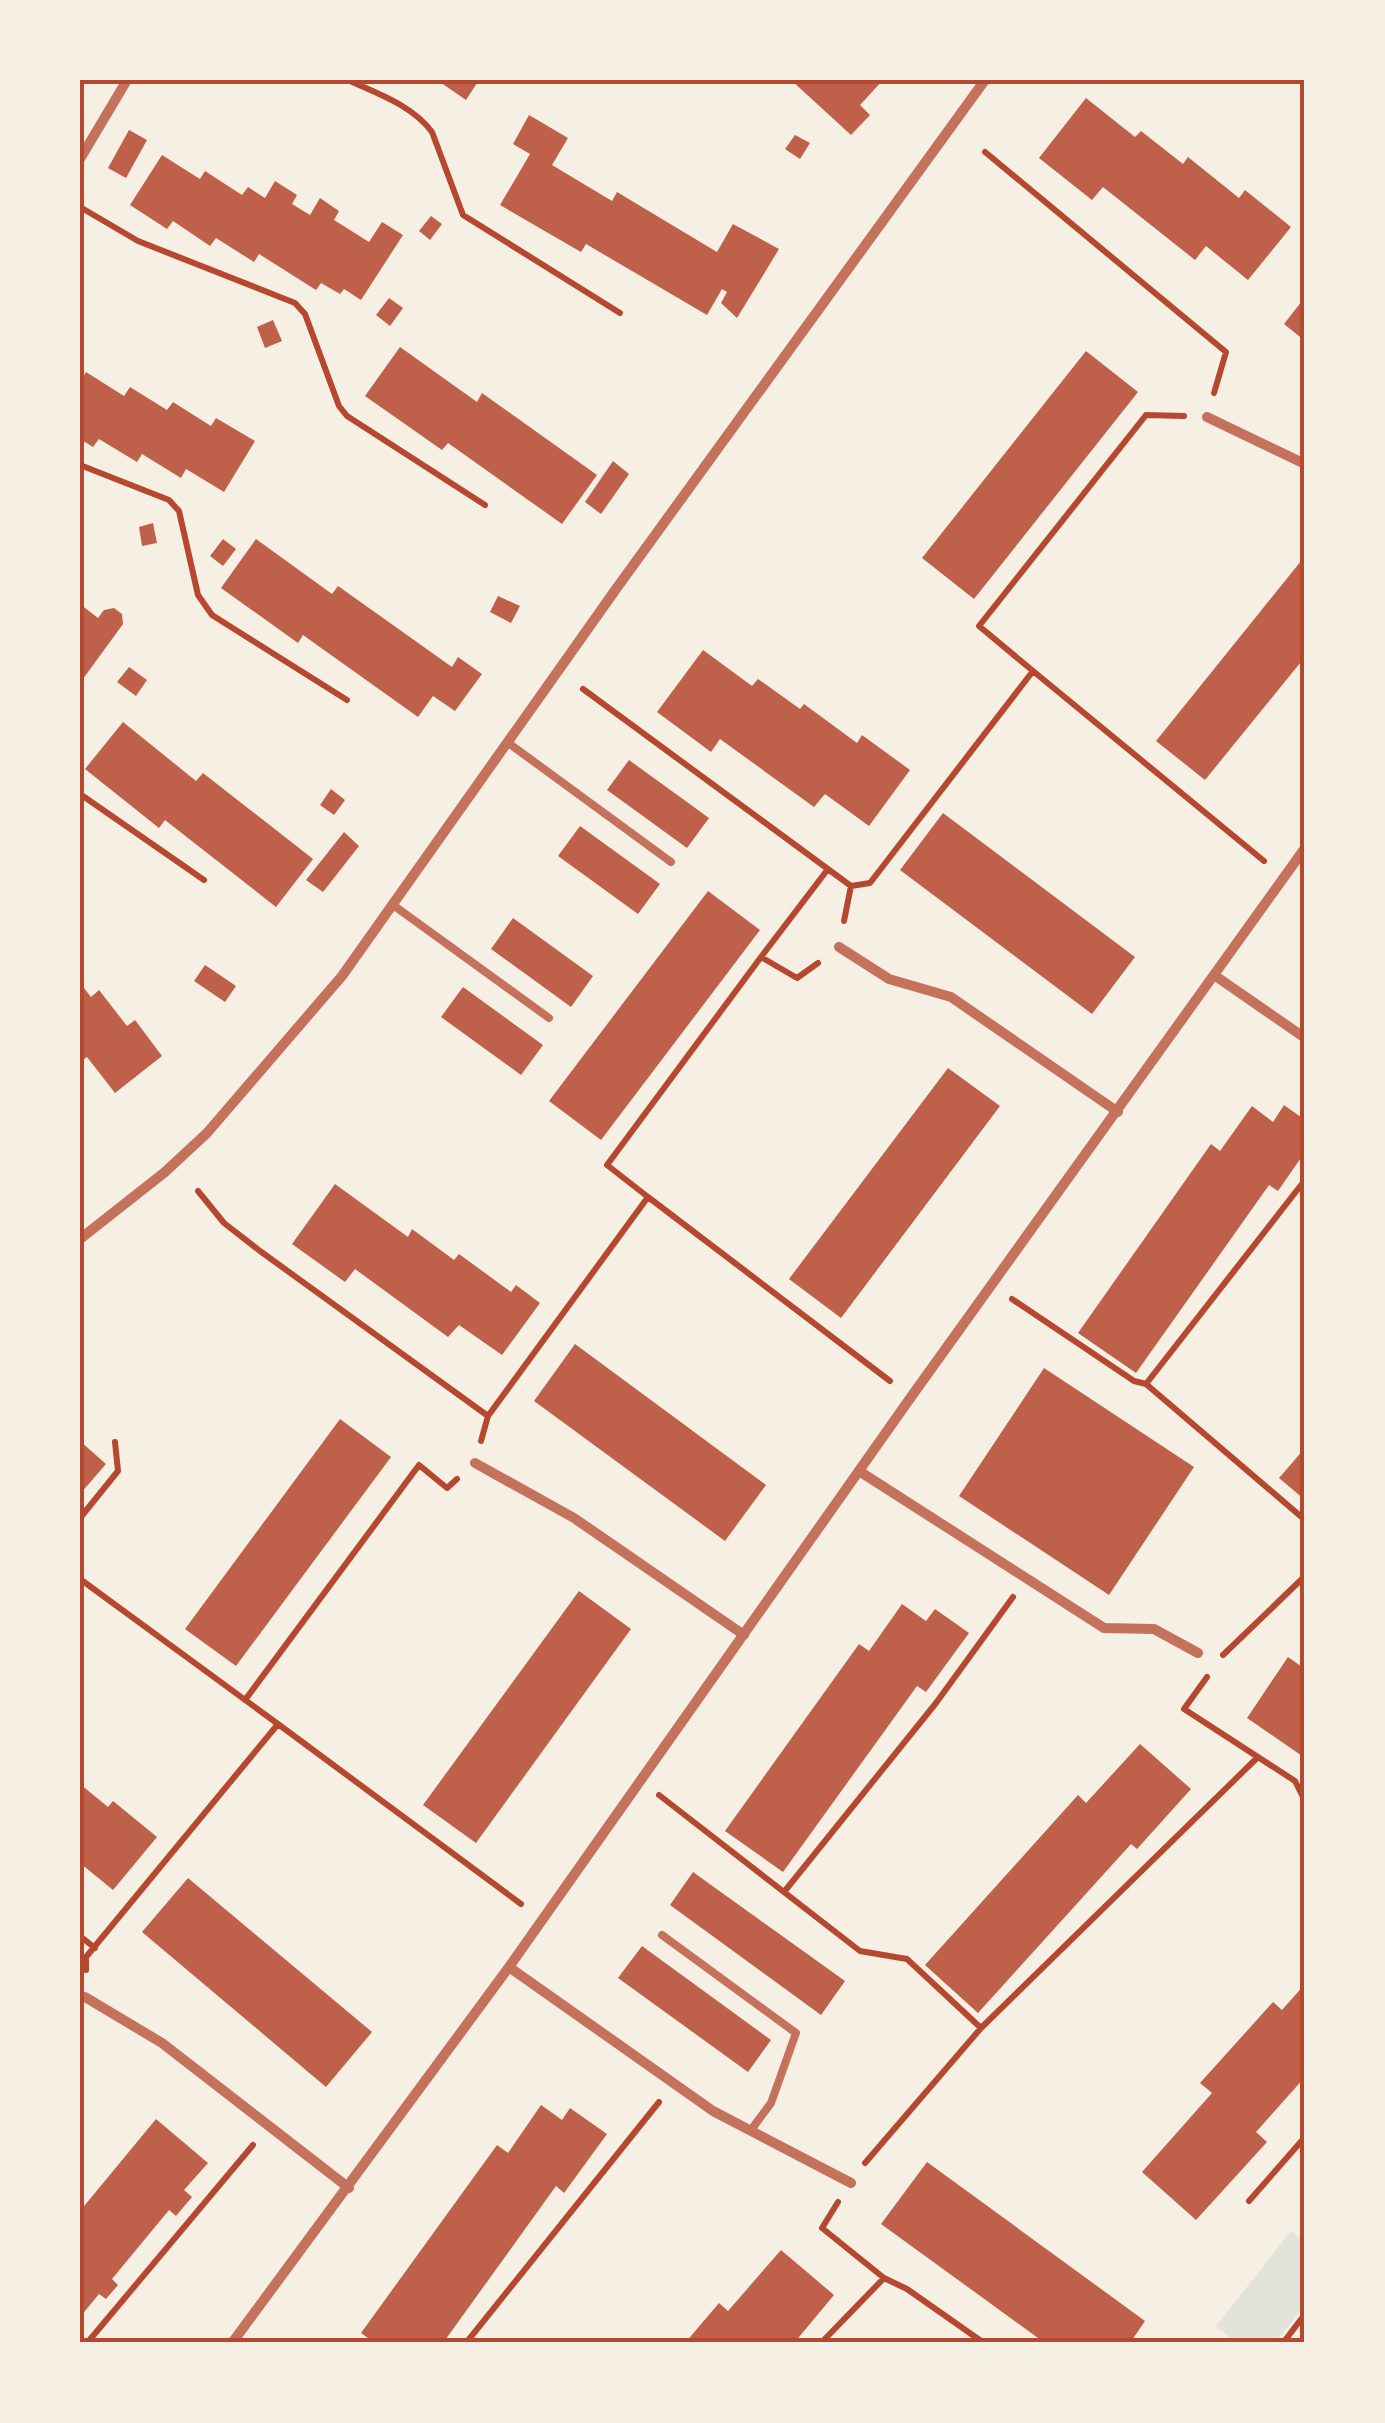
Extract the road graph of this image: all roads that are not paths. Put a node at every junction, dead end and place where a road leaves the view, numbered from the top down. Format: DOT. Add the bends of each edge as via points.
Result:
graph roads {
  1 [pos="127,80"];
  2 [pos="985,80"];
  3 [pos="80,159"];
  4 [pos="1207,417"];
  5 [pos="1305,464"];
  6 [pos="507,742"];
  7 [pos="1305,848"];
  8 [pos="671,862"];
  9 [pos="393,905"];
  10 [pos="839,947"];
  11 [pos="1214,975"];
  12 [pos="549,1018"];
  13 [pos="1305,1038"];
  14 [pos="1118,1112"];
  15 [pos="80,1239"];
  16 [pos="475,1462"];
  17 [pos="859,1471"];
  18 [pos="744,1635"];
  19 [pos="1198,1654"];
  20 [pos="662,1936"];
  21 [pos="509,1967"];
  22 [pos="85,1997"];
  23 [pos="751,2130"];
  24 [pos="851,2183"];
  25 [pos="349,2188"];
  26 [pos="232,2343"];
  1 -- 3 [label="street"];
  2 -- 6 [label="street"];
  4 -- 5 [label="street"];
  6 -- 8 [label="lane"];
  6 -- 9 [label="street"];
  7 -- 11 [label="street"];
  9 -- 12 [label="lane"];
  9 -- 15 [label="street" via="342,976 207,1133"];
  10 -- 14 [label="street" via="889,978 951,996"];
  11 -- 13 [label="street"];
  11 -- 14 [label="street"];
  14 -- 17 [label="street"];
  16 -- 18 [label="street" via="574,1518"];
  17 -- 18 [label="street"];
  17 -- 19 [label="street" via="1104,1628 1154,1629"];
  18 -- 21 [label="street"];
  20 -- 23 [label="lane" via="796,2033 771,2104"];
  21 -- 23 [label="street" via="713,2111"];
  21 -- 25 [label="street"];
  22 -- 25 [label="street" via="162,2043"];
  23 -- 24 [label="street"];
  25 -- 26 [label="street"];
}
